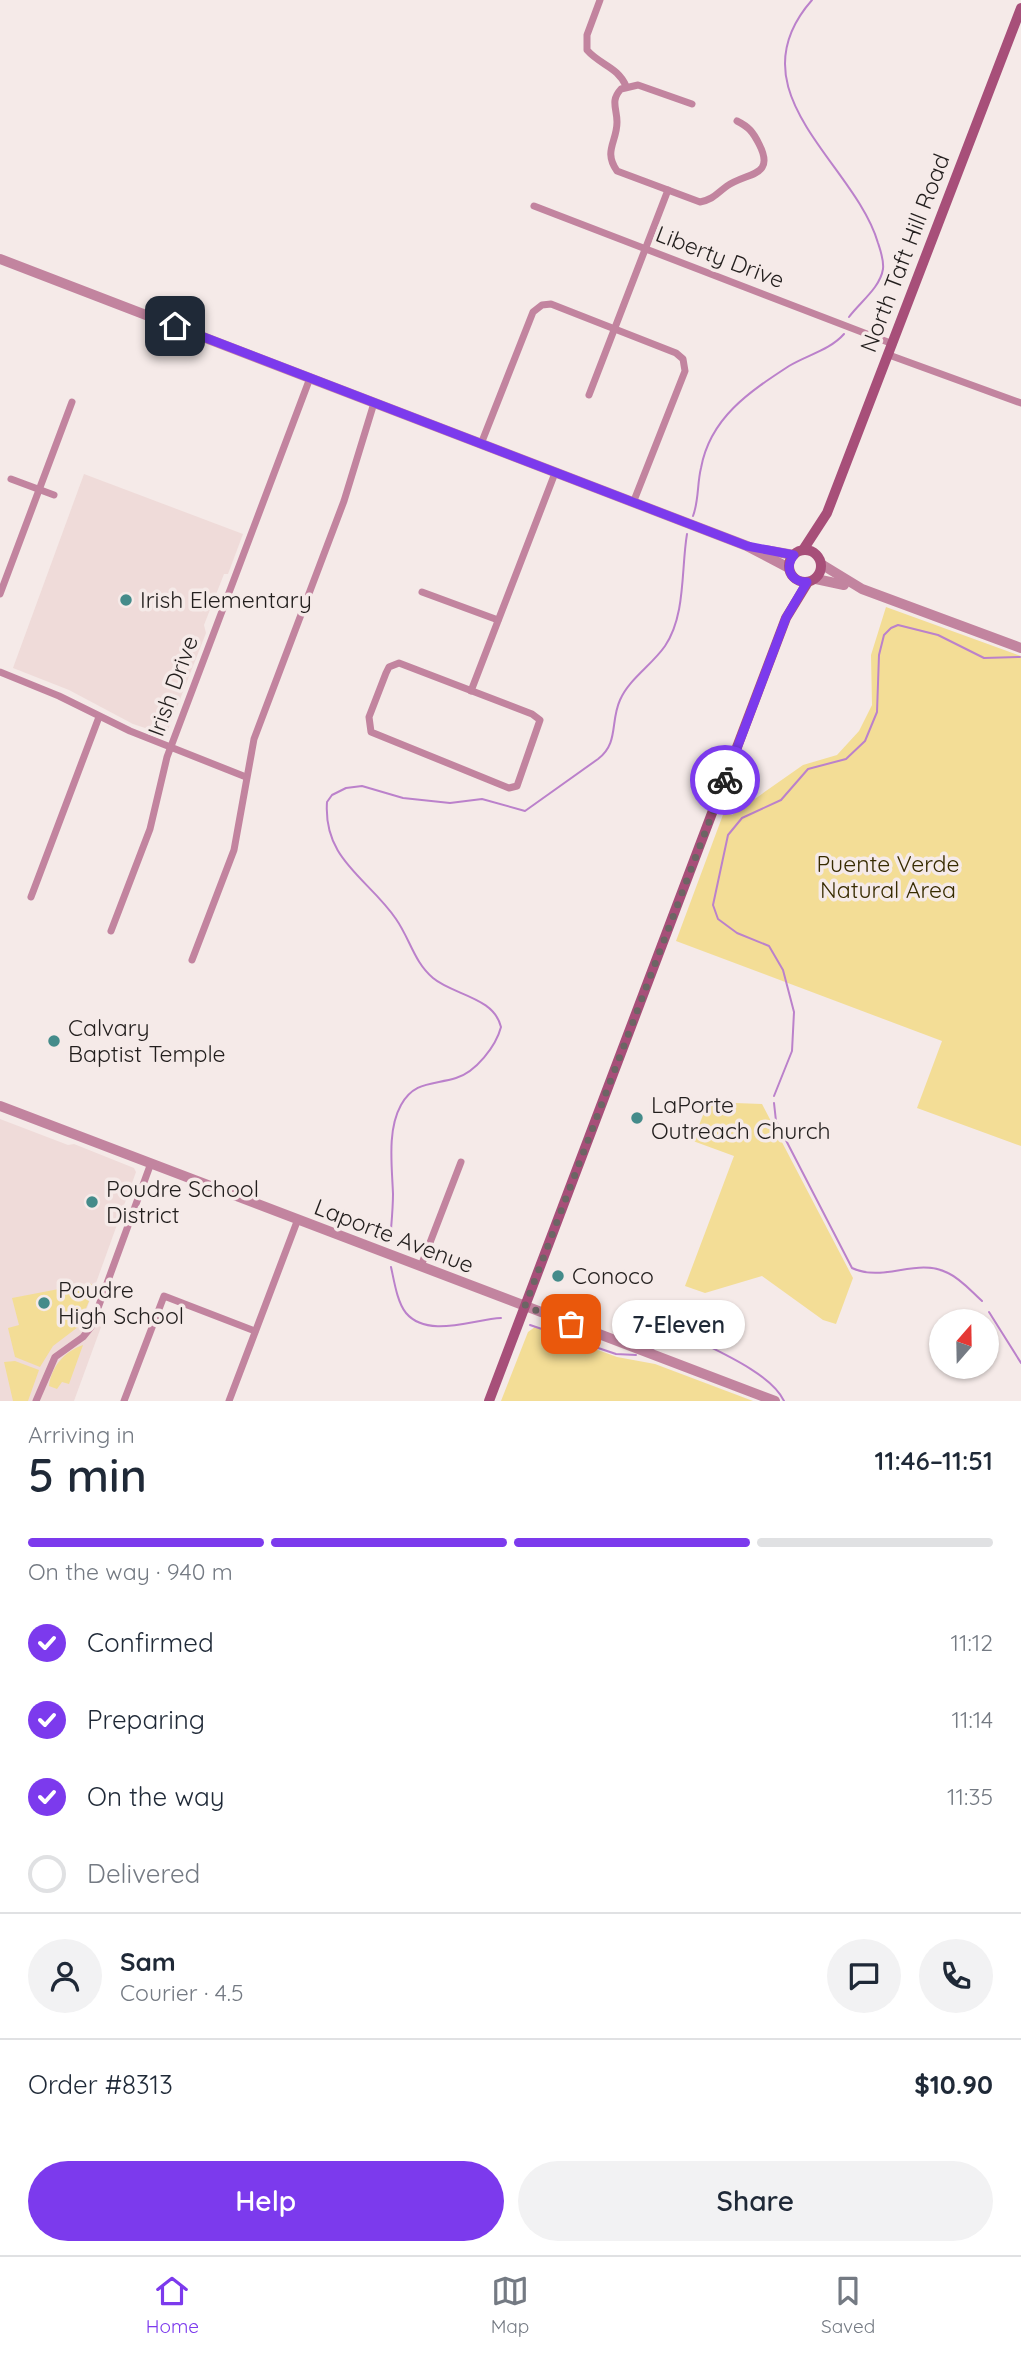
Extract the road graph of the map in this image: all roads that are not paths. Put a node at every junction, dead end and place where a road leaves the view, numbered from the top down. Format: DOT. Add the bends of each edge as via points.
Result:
graph roads {
  1 [pos="600,0"];
  2 [pos="1021,8"];
  3 [pos="626,86"];
  4 [pos="692,104"];
  5 [pos="737,121"];
  6 [pos="668,190"];
  7 [pos="534,206"];
  8 [pos="646,250"];
  9 [pos="0,259"];
  10 [pos="614,329"];
  11 [pos="893,344"];
  12 [pos="889,355"];
  13 [pos="310,378"];
  14 [pos="589,395"];
  15 [pos="72,402"];
  16 [pos="374,403"];
  17 [pos="1021,403"];
  18 [pos="481,444"];
  19 [pos="555,472"];
  20 [pos="11,479"];
  21 [pos="39,489"];
  22 [pos="54,495"];
  23 [pos="633,503"];
  24 [pos="827,513"];
  25 [pos="747,546"];
  26 [pos="798,553"];
  27 [pos="819,559"];
  28 [pos="791,573"];
  29 [pos="812,580"];
  30 [pos="862,589"];
  31 [pos="422,592"];
  32 [pos="0,594"];
  33 [pos="786,618"];
  34 [pos="498,621"];
  35 [pos="1021,648"];
  36 [pos="0,672"];
  37 [pos="471,691"];
  38 [pos="99,717"];
  39 [pos="171,748"];
  40 [pos="246,777"];
  41 [pos="31,897"];
  42 [pos="111,931"];
  43 [pos="192,960"];
  44 [pos="0,1106"];
  45 [pos="461,1162"];
  46 [pos="151,1163"];
  47 [pos="298,1219"];
  48 [pos="421,1266"];
  49 [pos="525,1306"];
  50 [pos="256,1331"];
  51 [pos="36,1401"];
  52 [pos="124,1401"];
  53 [pos="229,1401"];
  54 [pos="489,1401"];
  55 [pos="775,1401"];
  1 -- 3 [label="street" via="585,43 597,60 619,73"];
  2 -- 11 [label="main road, North Taft Hill Road"];
  3 -- 4 [label="street" via="638,85"];
  3 -- 6 [label="street" via="614,101 617,121 610,146 612,163 624,174"];
  5 -- 6 [label="street" via="752,130 765,158 763,167 711,200 700,202"];
  6 -- 8 [label="street"];
  7 -- 8 [label="street, Liberty Drive"];
  8 -- 10 [label="street"];
  8 -- 11 [label="street, Liberty Drive"];
  9 -- 13 [label="street"];
  10 -- 14 [label="street"];
  10 -- 18 [label="street" via="551,304 540,305 533,312"];
  10 -- 23 [label="street" via="676,353 685,371"];
  11 -- 12 [label="main road, North Taft Hill Road"];
  12 -- 17 [label="street"];
  12 -- 24 [label="main road, North Taft Hill Road"];
  13 -- 16 [label="street"];
  13 -- 39 [label="street, Irish Drive"];
  15 -- 21 [label="street"];
  16 -- 18 [label="street"];
  16 -- 40 [label="street" via="344,501 254,739"];
  18 -- 19 [label="street"];
  19 -- 23 [label="street"];
  19 -- 34 [label="street"];
  20 -- 21 [label="street"];
  21 -- 22 [label="street"];
  21 -- 32 [label="street"];
  23 -- 25 [label="street"];
  24 -- 26 [label="main road, North Taft Hill Road"];
  24 -- 27 [label="main road, North Taft Hill Road"];
  25 -- 26 [label="street"];
  25 -- 28 [label="street"];
  26 -- 27 [label="main road"];
  26 -- 28 [label="main road, North Taft Hill Road"];
  27 -- 29 [label="main road, North Taft Hill Road"];
  27 -- 30 [label="street"];
  28 -- 29 [label="main road"];
  28 -- 33 [label="main road"];
  29 -- 30 [label="street"];
  29 -- 33 [label="main road"];
  30 -- 35 [label="street"];
  31 -- 34 [label="street"];
  33 -- 49 [label="main road"];
  34 -- 37 [label="street"];
  36 -- 38 [label="street"];
  37 -- 37 [label="street" via="540,720 517,786 509,788 370,730 369,717 393,664 405,664"];
  38 -- 39 [label="street"];
  38 -- 41 [label="street"];
  39 -- 40 [label="street"];
  39 -- 42 [label="street, Irish Drive" via="150,830"];
  40 -- 43 [label="street" via="234,850"];
  44 -- 46 [label="street, Laporte Avenue"];
  45 -- 48 [label="street"];
  46 -- 47 [label="street, Laporte Avenue"];
  46 -- 51 [label="street" via="91,1326 55,1357"];
  47 -- 48 [label="street, Laporte Avenue"];
  47 -- 50 [label="street"];
  48 -- 49 [label="street, Laporte Avenue"];
  49 -- 54 [label="main road"];
  49 -- 55 [label="street, Laporte Avenue"];
  50 -- 52 [label="street" via="164,1296"];
  50 -- 53 [label="street"];
}
